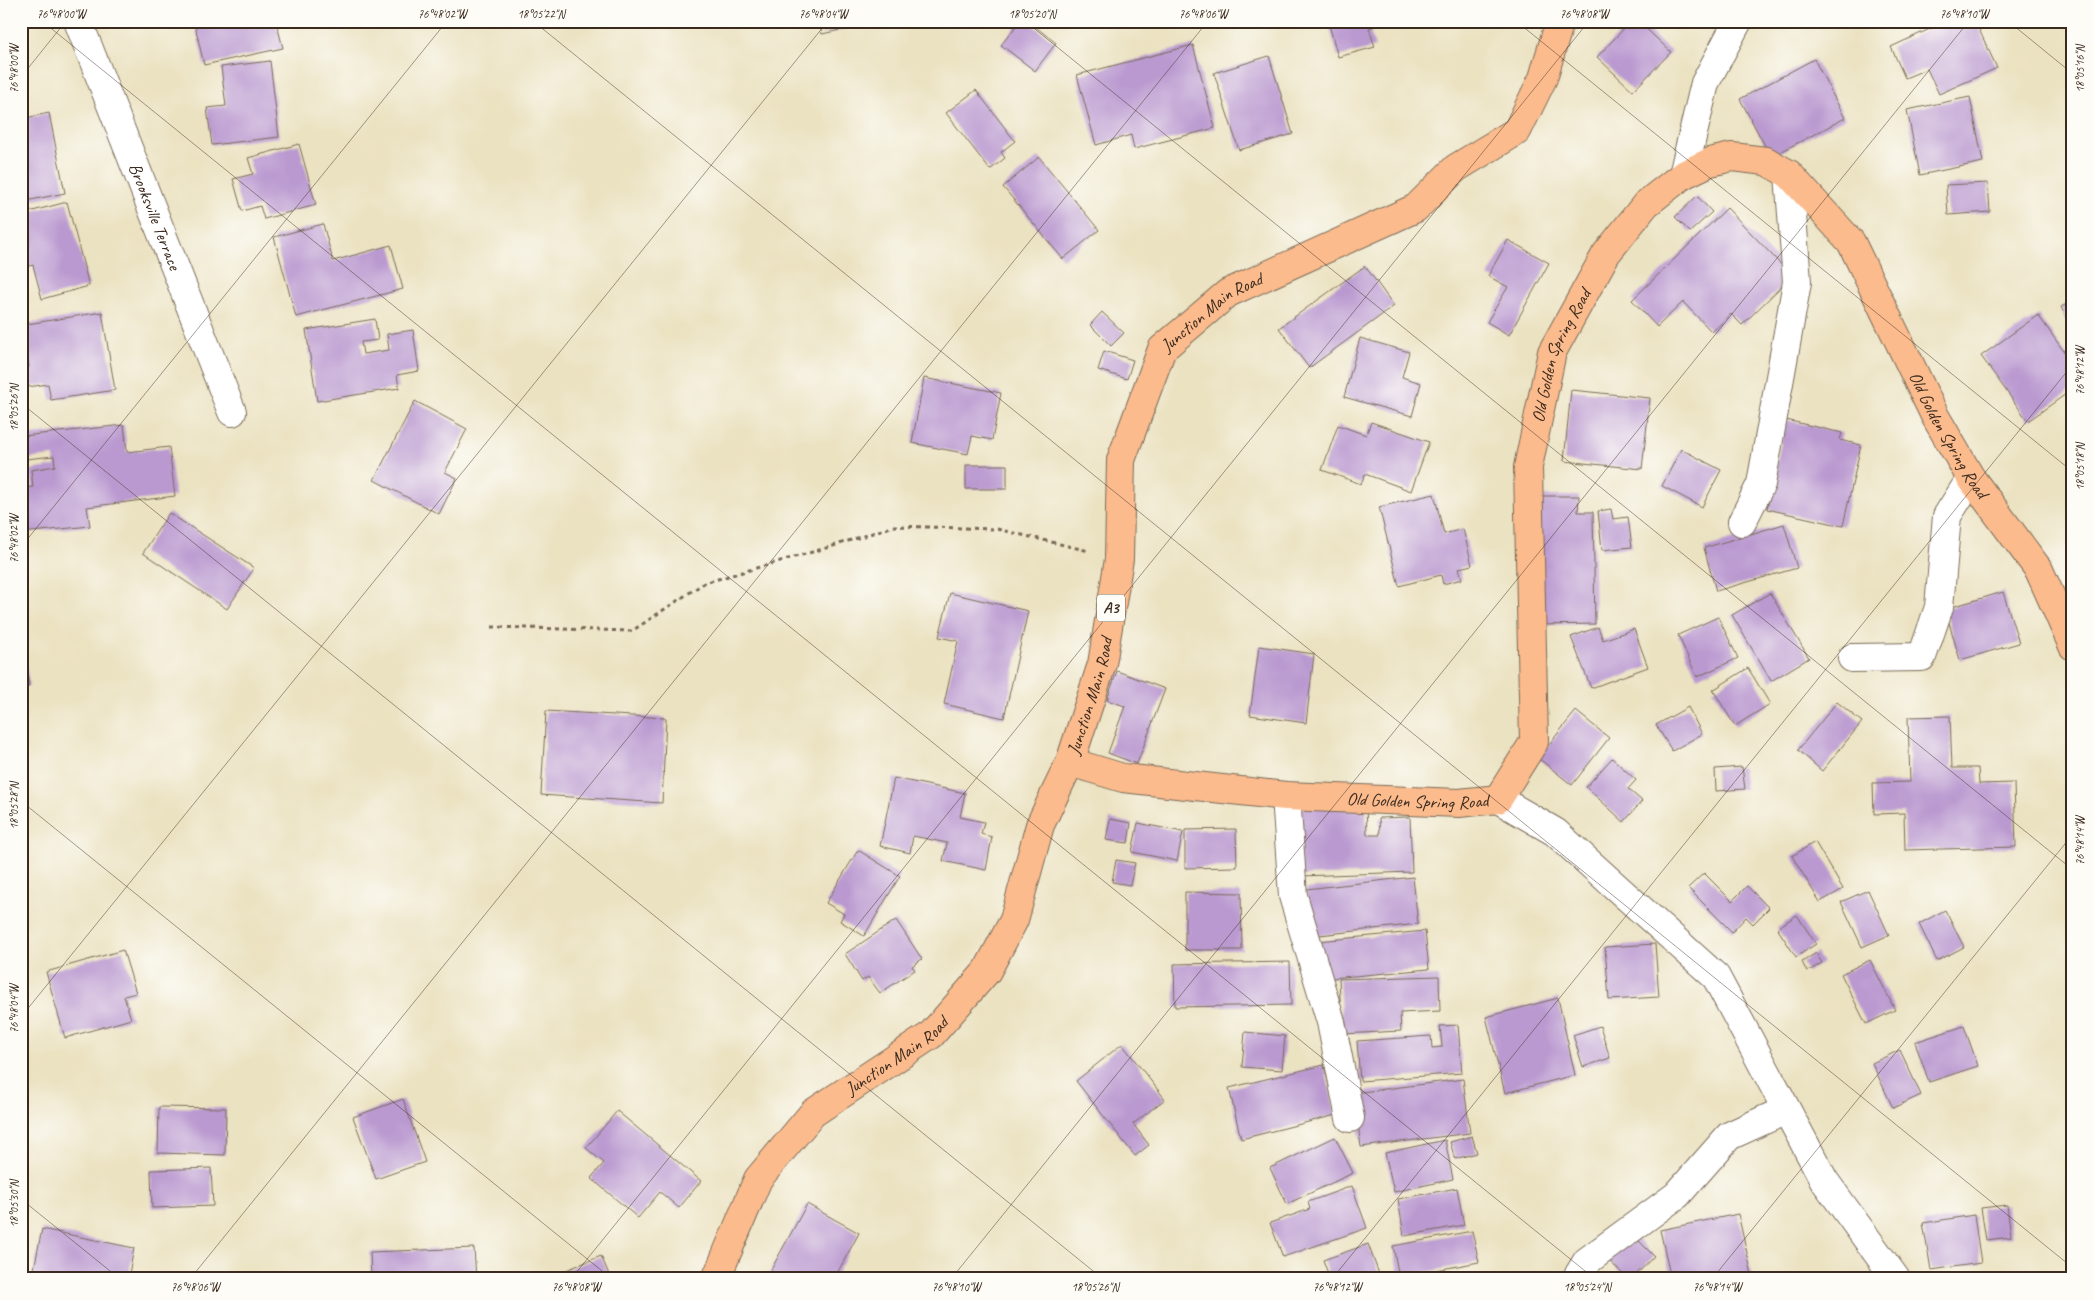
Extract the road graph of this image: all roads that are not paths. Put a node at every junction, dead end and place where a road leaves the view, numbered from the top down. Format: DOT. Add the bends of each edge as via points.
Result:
graph roads {
  1 [pos="78,21"];
  2 [pos="1560,21"];
  3 [pos="1738,21"];
  4 [pos="1789,174"];
  5 [pos="1683,175"];
  6 [pos="232,412"];
  7 [pos="1971,478"];
  8 [pos="1742,522"];
  9 [pos="2073,646"];
  10 [pos="1852,658"];
  11 [pos="1070,762"];
  12 [pos="1286,796"];
  13 [pos="1498,799"];
  14 [pos="1786,1110"];
  15 [pos="1350,1118"];
  16 [pos="716,1279"];
  17 [pos="1576,1279"];
  18 [pos="1896,1279"];
  1 -- 6 [label="street, Brooksville Terrace"];
  2 -- 11 [label="main road, Junction Main Road / A3" via="1543,78 1517,131 1456,168 1416,208 1228,293 1162,349 1121,460 1118,559 1102,664"];
  3 -- 5 [label="street" via="1705,83"];
  4 -- 5 [label="main road, Old Golden Spring Road" via="1766,162 1732,157 1710,162"];
  4 -- 7 [label="main road, Old Golden Spring Road" via="1851,242 1935,416"];
  4 -- 8 [label="street" via="1797,282 1761,484"];
  5 -- 13 [label="main road, Old Golden Spring Road" via="1646,204 1606,254 1552,352 1528,467 1534,742"];
  7 -- 9 [label="main road, Old Golden Spring Road" via="2039,570"];
  7 -- 10 [label="street" via="1947,516 1940,607 1922,657"];
  11 -- 12 [label="main road, Old Golden Spring Road" via="1123,778"];
  11 -- 16 [label="main road, Junction Main Road / A3" via="1040,825 1014,920 987,971 931,1034 813,1113 758,1179"];
  12 -- 13 [label="main road, Old Golden Spring Road" via="1459,804"];
  12 -- 15 [label="street" via="1293,896 1331,1022"];
  13 -- 14 [label="street" via="1555,832 1716,977"];
  14 -- 17 [label="street" via="1729,1136 1677,1195 1586,1261"];
  14 -- 18 [label="street" via="1824,1180"];
}
